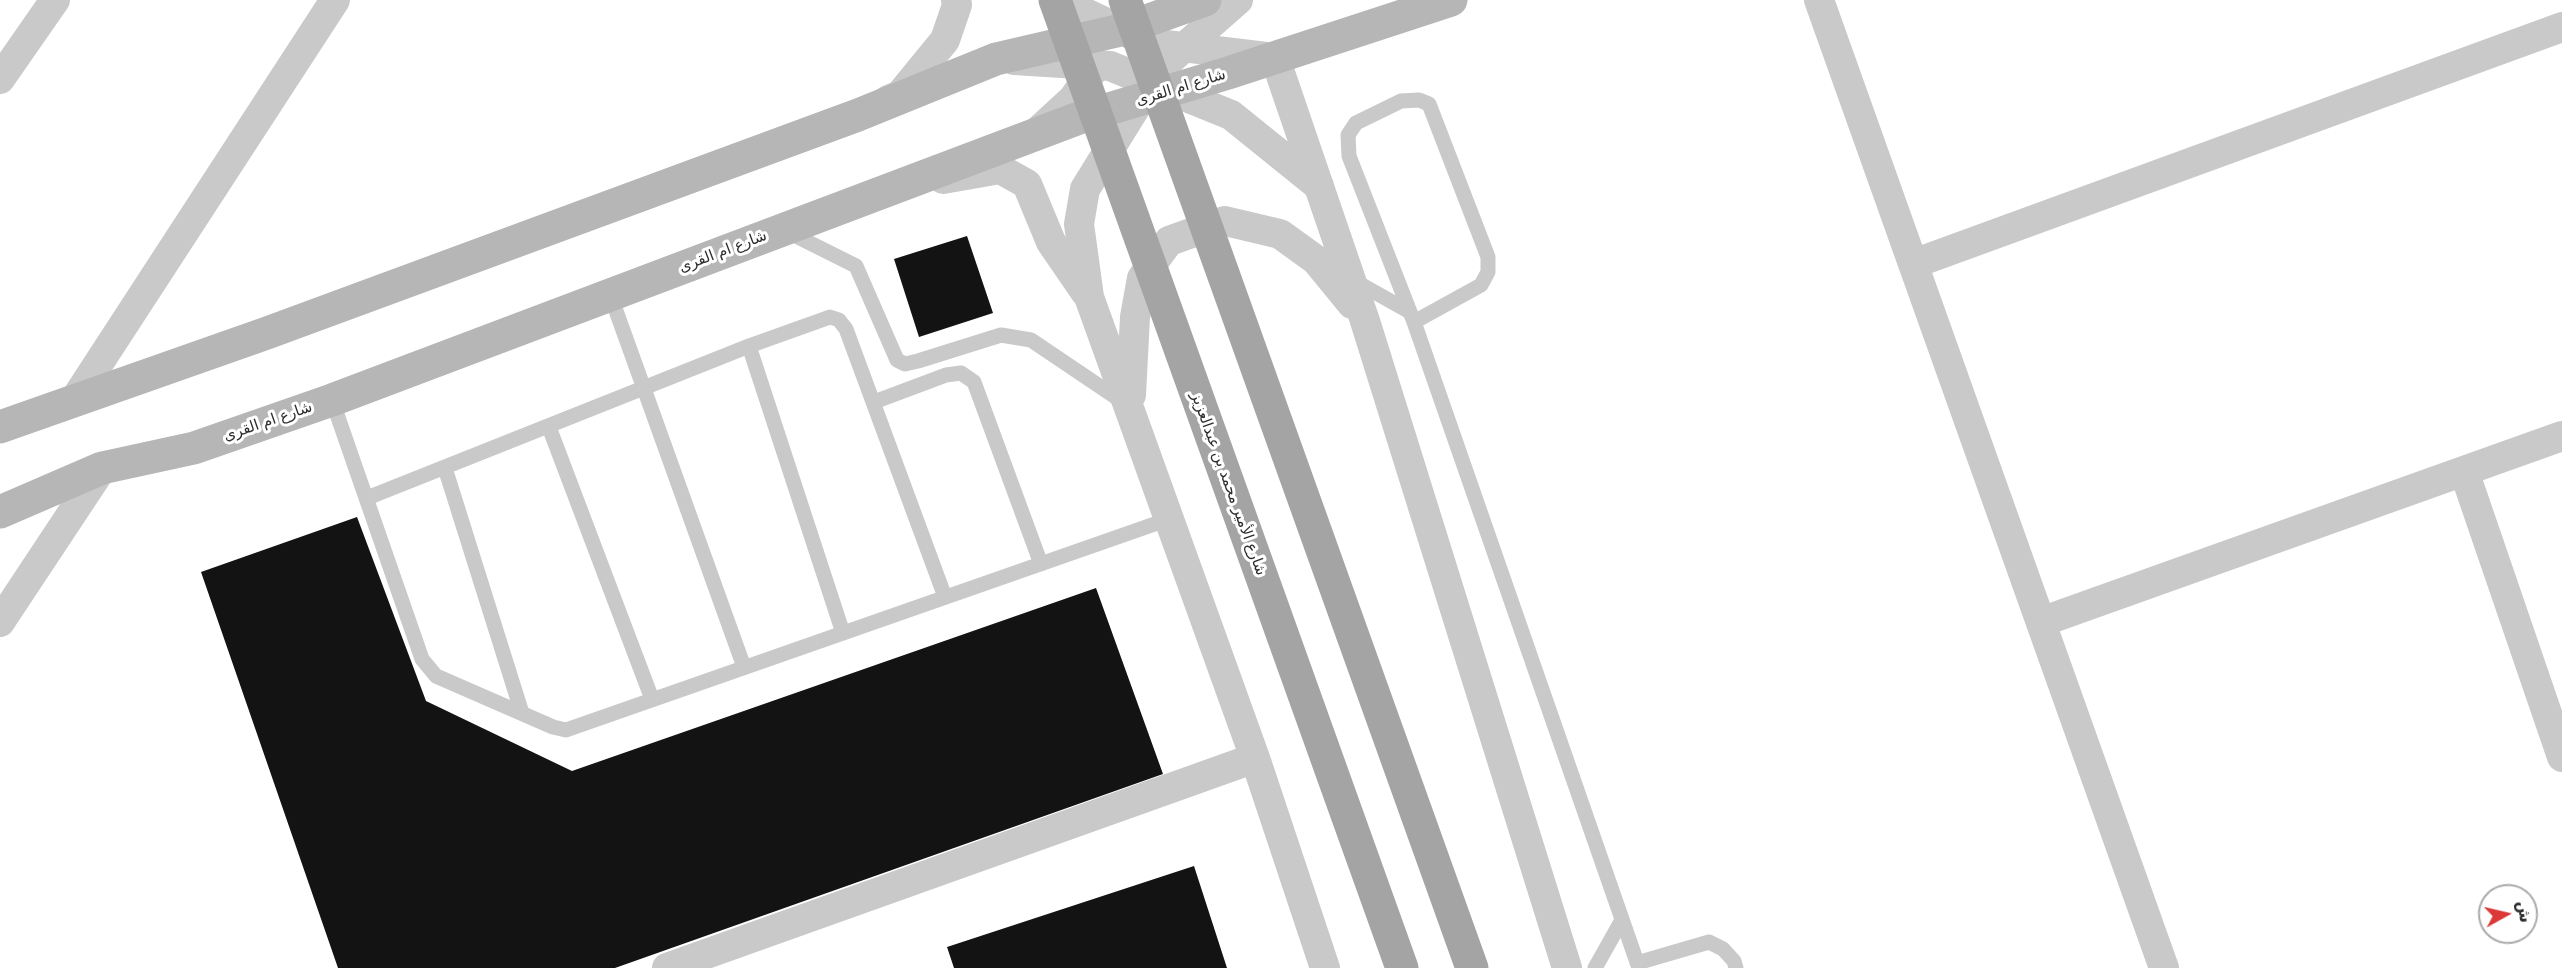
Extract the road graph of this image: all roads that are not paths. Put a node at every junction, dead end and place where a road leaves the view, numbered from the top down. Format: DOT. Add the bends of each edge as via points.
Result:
graph roads {
  1 [pos="55,0"];
  2 [pos="336,0"];
  3 [pos="956,0"];
  4 [pos="1056,0"];
  5 [pos="1140,0"];
  6 [pos="1205,0"];
  7 [pos="1238,0"];
  8 [pos="1450,0"];
  9 [pos="1819,0"];
  10 [pos="1123,15"];
  11 [pos="2562,27"];
  12 [pos="1183,48"];
  13 [pos="1275,58"];
  14 [pos="996,59"];
  15 [pos="1096,65"];
  16 [pos="0,79"];
  17 [pos="1154,91"];
  18 [pos="858,115"];
  19 [pos="1034,135"];
  20 [pos="1318,186"];
  21 [pos="887,190"];
  22 [pos="783,229"];
  23 [pos="1913,264"];
  24 [pos="1350,278"];
  25 [pos="610,294"];
  26 [pos="1089,297"];
  27 [pos="1412,317"];
  28 [pos="1365,321"];
  29 [pos="749,346"];
  30 [pos="645,388"];
  31 [pos="332,400"];
  32 [pos="74,401"];
  33 [pos="873,402"];
  34 [pos="1129,409"];
  35 [pos="0,427"];
  36 [pos="549,427"];
  37 [pos="2562,436"];
  38 [pos="102,468"];
  39 [pos="445,468"];
  40 [pos="2464,471"];
  41 [pos="367,498"];
  42 [pos="0,512"];
  43 [pos="1169,519"];
  44 [pos="1041,564"];
  45 [pos="945,597"];
  46 [pos="0,622"];
  47 [pos="2041,622"];
  48 [pos="843,633"];
  49 [pos="744,667"];
  50 [pos="652,699"];
  51 [pos="522,713"];
  52 [pos="2562,757"];
  53 [pos="1255,758"];
  54 [pos="1622,920"];
  55 [pos="1638,966"];
  56 [pos="667,968"];
  57 [pos="1325,968"];
  58 [pos="1402,968"];
  59 [pos="1472,968"];
  60 [pos="1567,968"];
  61 [pos="1595,968"];
  62 [pos="1736,968"];
  63 [pos="2164,968"];
  1 -- 16 [label="street"];
  2 -- 32 [label="street"];
  3 -- 18 [label="street" via="945,40 900,95"];
  4 -- 10 [label="street"];
  4 -- 58 [label="main road, شارع الأمير محمد بن عبدالعزيز, bridge"];
  5 -- 10 [label="street"];
  6 -- 10 [label="main road"];
  7 -- 12 [label="street"];
  8 -- 13 [label="main road, شارع ام القرى"];
  9 -- 23 [label="street"];
  10 -- 12 [label="street" via="1149,43"];
  10 -- 14 [label="main road"];
  10 -- 15 [label="street"];
  10 -- 59 [label="main road, bridge"];
  11 -- 23 [label="street"];
  12 -- 13 [label="street"];
  12 -- 17 [label="street" via="1164,65"];
  13 -- 17 [label="main road, شارع ام القرى"];
  13 -- 20 [label="street"];
  14 -- 15 [label="street"];
  14 -- 18 [label="main road"];
  15 -- 17 [label="street" via="1110,66"];
  15 -- 19 [label="street" via="1073,99"];
  17 -- 19 [label="main road, شارع ام القرى"];
  17 -- 20 [label="street" via="1231,115"];
  17 -- 26 [label="street" via="1085,189 1079,224"];
  18 -- 32 [label="main road"];
  19 -- 21 [label="main road, شارع ام القرى"];
  20 -- 24 [label="street"];
  21 -- 22 [label="main road, شارع ام القرى"];
  21 -- 26 [label="street" via="1000,169 1027,184 1051,242"];
  22 -- 25 [label="main road, شارع ام القرى"];
  22 -- 34 [label="lane" via="856,266 897,360 905,364 918,361 1001,335 1031,340"];
  23 -- 47 [label="street"];
  24 -- 27 [label="lane"];
  24 -- 28 [label="street"];
  25 -- 30 [label="lane"];
  25 -- 31 [label="main road, شارع ام القرى"];
  26 -- 34 [label="street"];
  27 -- 27 [label="lane" via="1481,285 1488,272 1488,256 1429,104 1419,100 1401,101 1356,123 1348,135 1349,156"];
  27 -- 54 [label="lane"];
  28 -- 34 [label="street" via="1316,260 1280,234 1225,221 1169,241 1142,278 1135,317"];
  28 -- 60 [label="street"];
  29 -- 30 [label="lane"];
  29 -- 33 [label="lane" via="820,319 838,320 846,328"];
  29 -- 48 [label="lane"];
  30 -- 36 [label="lane"];
  30 -- 49 [label="lane"];
  31 -- 38 [label="main road, شارع ام القرى" via="194,448"];
  31 -- 41 [label="lane"];
  32 -- 35 [label="main road"];
  33 -- 44 [label="lane" via="945,375 961,373 974,382"];
  33 -- 45 [label="lane"];
  34 -- 43 [label="street"];
  36 -- 39 [label="lane"];
  36 -- 50 [label="lane"];
  37 -- 40 [label="street"];
  38 -- 42 [label="main road, شارع ام القرى"];
  38 -- 46 [label="street"];
  39 -- 41 [label="lane"];
  39 -- 51 [label="lane"];
  40 -- 47 [label="street"];
  40 -- 52 [label="street"];
  41 -- 51 [label="lane" via="422,659 436,676"];
  43 -- 44 [label="lane"];
  43 -- 53 [label="street"];
  44 -- 45 [label="lane"];
  45 -- 48 [label="lane"];
  47 -- 63 [label="street"];
  48 -- 49 [label="lane"];
  49 -- 50 [label="lane"];
  50 -- 51 [label="lane" via="566,730"];
  53 -- 56 [label="street"];
  53 -- 57 [label="street"];
  54 -- 55 [label="lane"];
  54 -- 61 [label="lane"];
  55 -- 62 [label="lane" via="1709,942 1723,949"];
}
